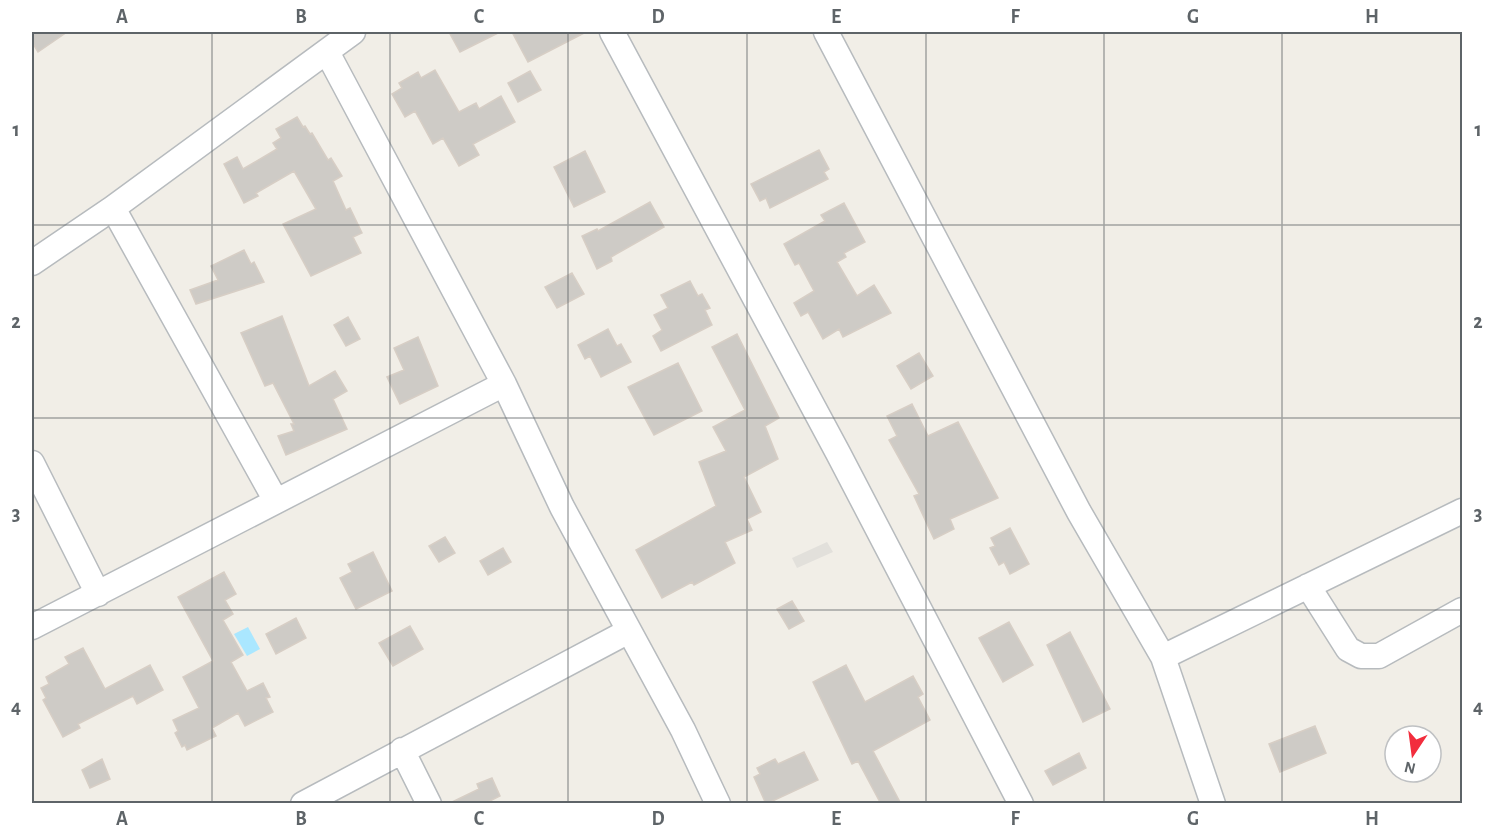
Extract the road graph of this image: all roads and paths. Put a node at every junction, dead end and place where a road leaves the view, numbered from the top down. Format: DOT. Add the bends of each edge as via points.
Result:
graph roads {
  1 [pos="353,32"];
  2 [pos="612,32"];
  3 [pos="826,32"];
  4 [pos="327,52"];
  5 [pos="113,208"];
  6 [pos="32,263"];
  7 [pos="504,384"];
  8 [pos="32,463"];
  9 [pos="276,501"];
  10 [pos="1462,511"];
  11 [pos="1308,586"];
  12 [pos="98,594"];
  13 [pos="1462,610"];
  14 [pos="32,627"];
  15 [pos="627,632"];
  16 [pos="1163,657"];
  17 [pos="402,750"];
  18 [pos="303,804"];
  19 [pos="429,804"];
  20 [pos="718,804"];
  21 [pos="1021,804"];
  22 [pos="1213,804"];
  1 -- 4 [label="street"];
  2 -- 21 [label="street"];
  3 -- 16 [label="street" via="1079,512"];
  4 -- 5 [label="street"];
  4 -- 7 [label="street"];
  5 -- 6 [label="street"];
  5 -- 9 [label="street"];
  7 -- 9 [label="street"];
  7 -- 15 [label="street"];
  8 -- 12 [label="street"];
  9 -- 12 [label="street"];
  10 -- 11 [label="street"];
  11 -- 13 [label="street" via="1348,649 1361,656 1379,656"];
  11 -- 16 [label="street"];
  12 -- 14 [label="street"];
  15 -- 17 [label="street"];
  15 -- 20 [label="street" via="683,729"];
  16 -- 22 [label="street"];
  17 -- 18 [label="street"];
  17 -- 19 [label="street"];
}
